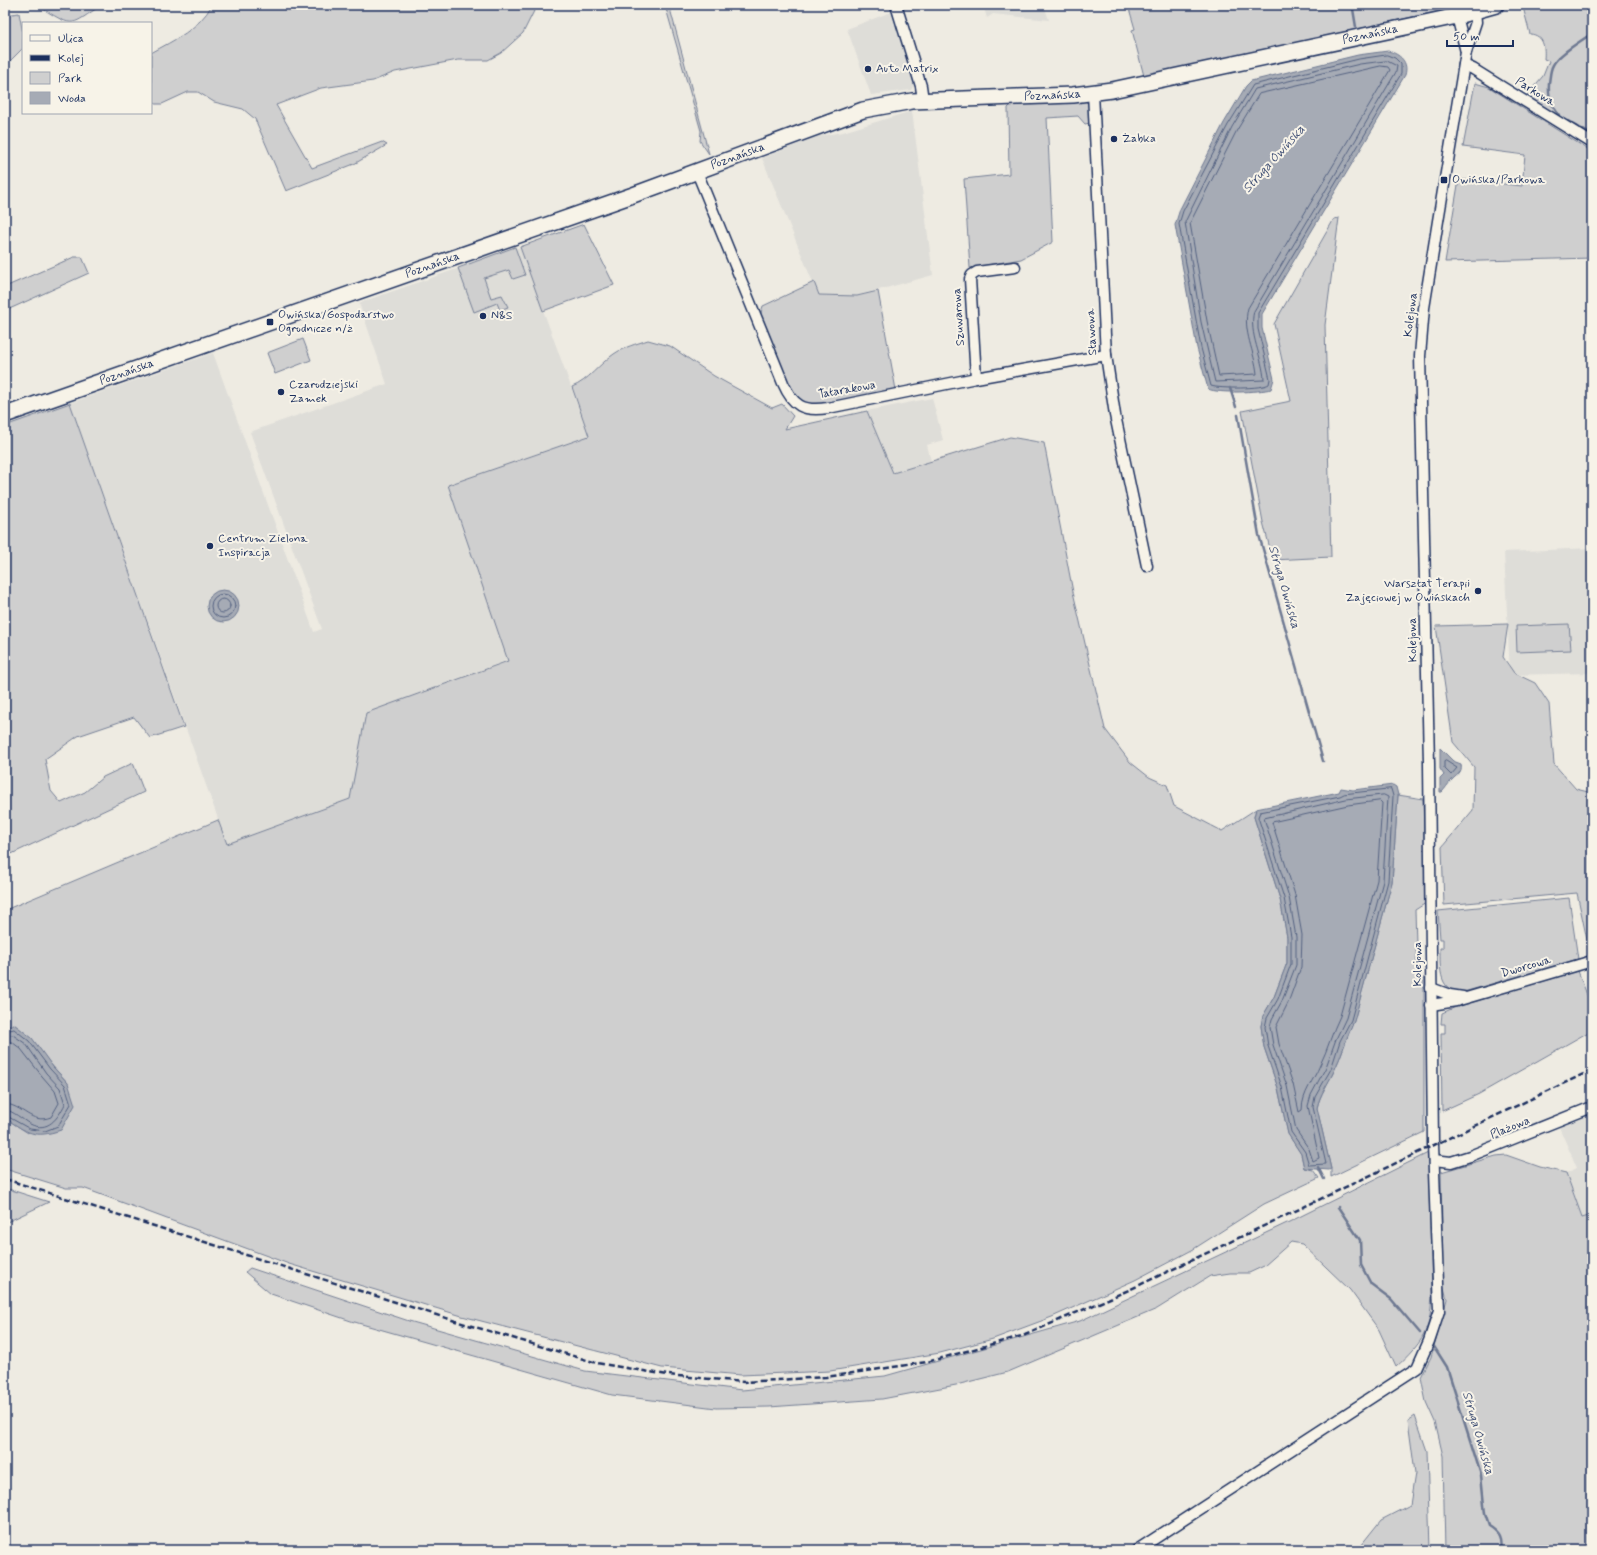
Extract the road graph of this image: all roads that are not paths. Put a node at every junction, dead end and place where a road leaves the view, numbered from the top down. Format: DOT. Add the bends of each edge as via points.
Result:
graph roads {
  1 [pos="896,5"];
  2 [pos="1496,5"];
  3 [pos="1475,11"];
  4 [pos="1457,16"];
  5 [pos="1466,52"];
  6 [pos="1464,65"];
  7 [pos="1093,93"];
  8 [pos="923,100"];
  9 [pos="1592,143"];
  10 [pos="697,172"];
  11 [pos="1015,267"];
  12 [pos="1106,355"];
  13 [pos="976,378"];
  14 [pos="5,415"];
  15 [pos="1147,566"];
  16 [pos="1592,961"];
  17 [pos="1431,988"];
  18 [pos="1467,997"];
  19 [pos="1431,1006"];
  20 [pos="1592,1107"];
  21 [pos="1434,1160"];
  22 [pos="1136,1550"];
  1 -- 8 [label="street"];
  2 -- 3 [label="main road, Poznańska"];
  3 -- 4 [label="main road, Poznańska"];
  3 -- 5 [label="street, Kolejowa" via="1476,22"];
  4 -- 5 [label="street, Kolejowa"];
  4 -- 7 [label="main road, Poznańska" via="1134,87"];
  5 -- 6 [label="street, Kolejowa"];
  6 -- 9 [label="street, Parkowa"];
  6 -- 17 [label="street, Kolejowa" via="1424,308 1420,356"];
  7 -- 8 [label="main road, Poznańska"];
  7 -- 12 [label="street, Stawowa"];
  8 -- 10 [label="main road, Poznańska" via="886,104 852,113"];
  10 -- 13 [label="street, Tatarakowa" via="783,384 794,402 805,408 819,410"];
  10 -- 14 [label="main road, Poznańska"];
  11 -- 13 [label="street, Szuwarowa" via="983,270 972,275 970,279"];
  12 -- 13 [label="street, Tatarakowa"];
  12 -- 15 [label="street, Stawowa"];
  16 -- 18 [label="street, Dworcowa"];
  17 -- 18 [label="street, Dworcowa" via="1450,995"];
  17 -- 19 [label="street, Kolejowa"];
  18 -- 19 [label="street, Dworcowa"];
  19 -- 21 [label="street, Kolejowa"];
  20 -- 21 [label="street, Plażowa" via="1470,1156 1451,1162"];
  21 -- 22 [label="street, Kolejowa" via="1439,1311 1417,1368"];
}
